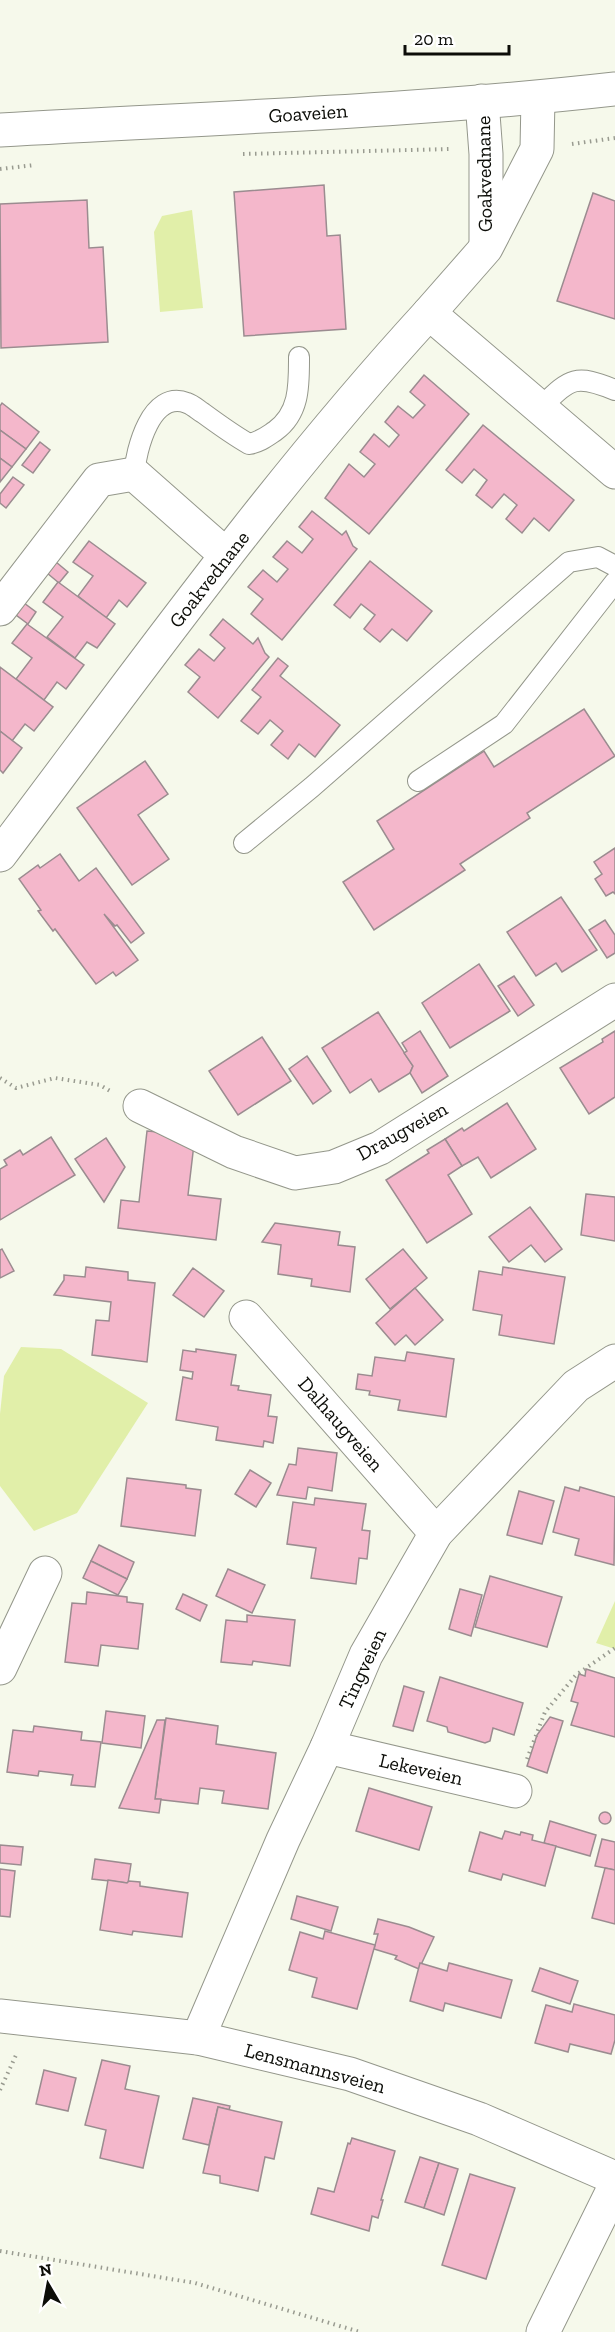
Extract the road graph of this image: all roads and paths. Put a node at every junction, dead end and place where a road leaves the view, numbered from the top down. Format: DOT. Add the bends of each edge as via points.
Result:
graph roads {
  1 [pos="615,89"];
  2 [pos="538,98"];
  3 [pos="482,101"];
  4 [pos="0,130"];
  5 [pos="615,138"];
  6 [pos="537,149"];
  7 [pos="239,154"];
  8 [pos="486,154"];
  9 [pos="45,164"];
  10 [pos="0,169"];
  11 [pos="486,248"];
  12 [pos="429,313"];
  13 [pos="299,357"];
  14 [pos="615,390"];
  15 [pos="540,408"];
  16 [pos="615,472"];
  17 [pos="134,474"];
  18 [pos="226,555"];
  19 [pos="615,566"];
  20 [pos="615,582"];
  21 [pos="0,609"];
  22 [pos="418,781"];
  23 [pos="244,843"];
  24 [pos="0,855"];
  25 [pos="615,1000"];
  26 [pos="0,1078"];
  27 [pos="140,1106"];
  28 [pos="246,1317"];
  29 [pos="615,1361"];
  30 [pos="436,1533"];
  31 [pos="45,1573"];
  32 [pos="615,1648"];
  33 [pos="0,1668"];
  34 [pos="327,1747"];
  35 [pos="515,1791"];
  36 [pos="0,2016"];
  37 [pos="198,2038"];
  38 [pos="615,2178"];
  39 [pos="615,2186"];
  40 [pos="0,2251"];
  41 [pos="360,2332"];
  42 [pos="543,2332"];
  1 -- 2 [label="street, Goaveien"];
  2 -- 3 [label="street, Goaveien"];
  2 -- 6 [label="street, Goakvednane"];
  3 -- 4 [label="street, Goaveien"];
  3 -- 8 [label="street, Goakvednane"];
  5 -- 6 [label="path"];
  6 -- 11 [label="street, Goakvednane"];
  7 -- 8 [label="path" via="470,149"];
  8 -- 11 [label="street, Goakvednane"];
  9 -- 10 [label="path"];
  11 -- 12 [label="street, Goakvednane"];
  12 -- 15 [label="street"];
  12 -- 18 [label="street, Goakvednane"];
  13 -- 17 [label="lane" via="299,389 292,413 280,428 260,442 249,444 187,403 174,401 148,421 136,454"];
  14 -- 15 [label="lane" via="576,380 561,387"];
  15 -- 16 [label="street"];
  17 -- 18 [label="street"];
  17 -- 21 [label="street" via="99,480"];
  18 -- 24 [label="street, Goakvednane"];
  19 -- 23 [label="lane" via="598,557 569,562"];
  20 -- 22 [label="lane" via="504,724"];
  25 -- 27 [label="street, Draugveien" via="380,1148 334,1167 295,1173 234,1152"];
  26 -- 27 [label="path" via="16,1088 55,1078 100,1085"];
  28 -- 30 [label="street, Dalhaugveien"];
  29 -- 30 [label="street, Tingveien" via="576,1386"];
  30 -- 34 [label="street, Tingveien" via="366,1655"];
  31 -- 33 [label="street"];
  32 -- 35 [label="path" via="576,1675 545,1712"];
  34 -- 35 [label="street, Lekeveien"];
  34 -- 37 [label="street, Tingveien"];
  36 -- 37 [label="street, Lensmannsveien"];
  37 -- 38 [label="street, Lensmannsveien" via="350,2074 479,2119"];
  39 -- 42 [label="street"];
  40 -- 41 [label="path" via="195,2283"];
}
